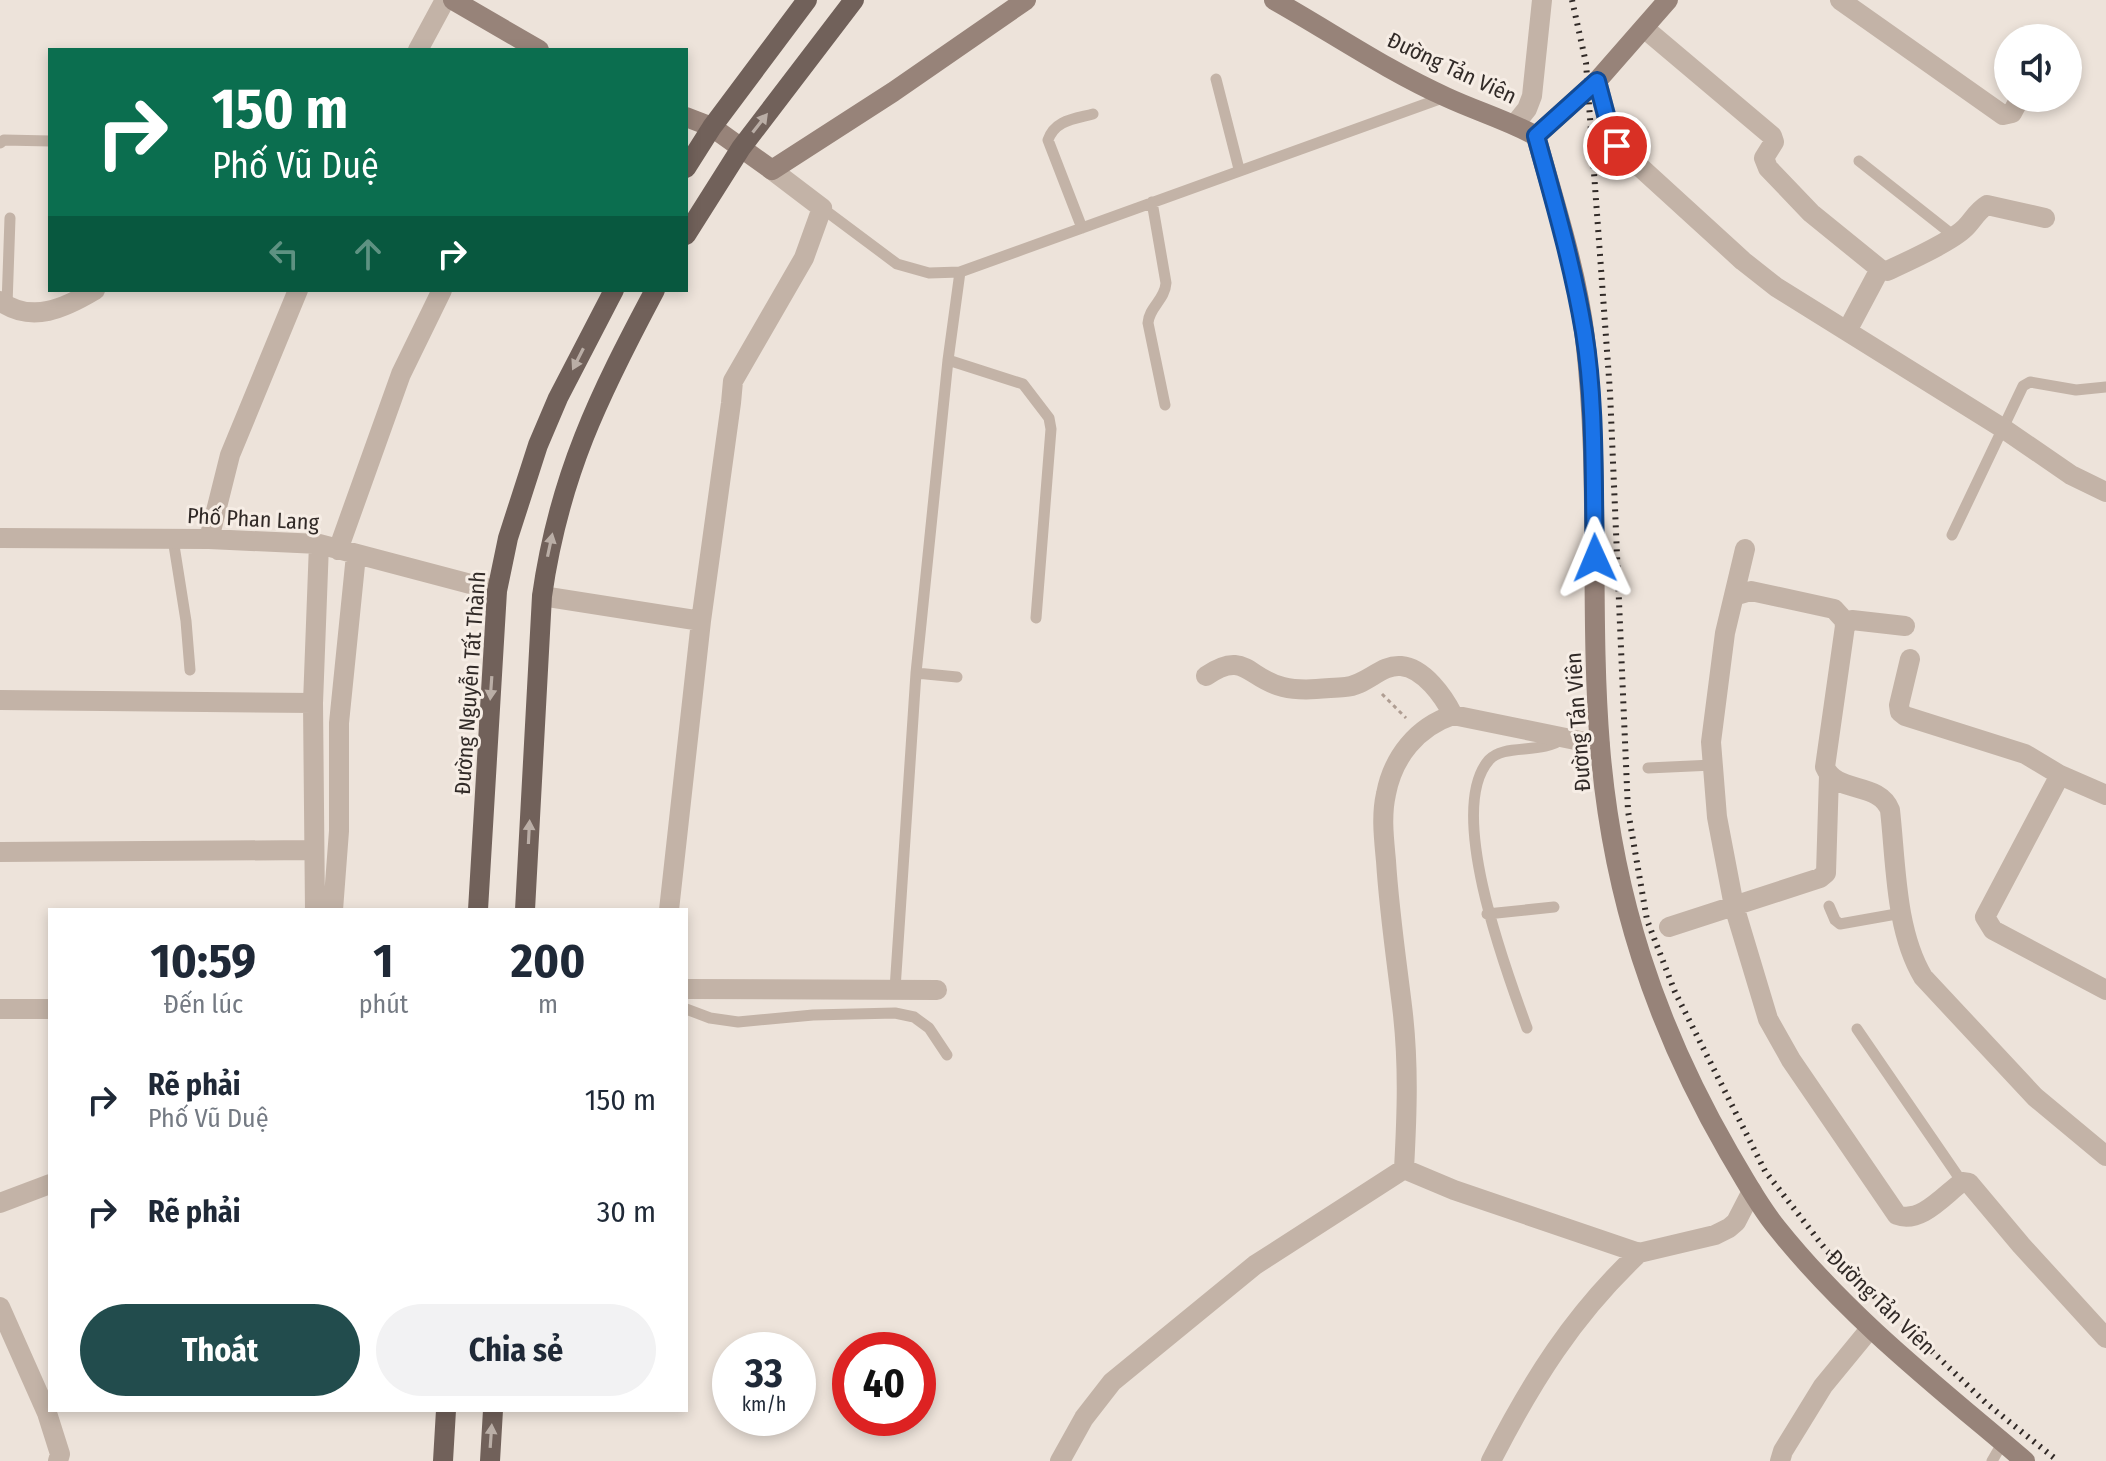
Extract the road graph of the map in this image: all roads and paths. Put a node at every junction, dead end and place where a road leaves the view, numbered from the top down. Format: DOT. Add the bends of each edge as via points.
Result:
graph roads {
  1 [pos="445,0"];
  2 [pos="453,0"];
  3 [pos="807,0"];
  4 [pos="854,0"];
  5 [pos="1026,0"];
  6 [pos="1274,0"];
  7 [pos="1542,0"];
  8 [pos="1668,0"];
  9 [pos="1840,0"];
  10 [pos="1644,28"];
  11 [pos="419,48"];
  12 [pos="536,48"];
  13 [pos="1216,79"];
  14 [pos="1597,81"];
  15 [pos="1445,97"];
  16 [pos="1994,109"];
  17 [pos="1093,114"];
  18 [pos="688,118"];
  19 [pos="1515,124"];
  20 [pos="712,127"];
  21 [pos="1536,136"];
  22 [pos="48,141"];
  23 [pos="0,143"];
  24 [pos="741,148"];
  25 [pos="1859,161"];
  26 [pos="688,165"];
  27 [pos="1239,169"];
  28 [pos="772,170"];
  29 [pos="1152,202"];
  30 [pos="822,208"];
  31 [pos="10,218"];
  32 [pos="2045,218"];
  33 [pos="1082,228"];
  34 [pos="688,232"];
  35 [pos="1954,236"];
  36 [pos="1880,269"];
  37 [pos="960,272"];
  38 [pos="92,292"];
  39 [pos="297,292"];
  40 [pos="441,292"];
  41 [pos="613,292"];
  42 [pos="654,292"];
  43 [pos="4,304"];
  44 [pos="1847,331"];
  45 [pos="948,360"];
  46 [pos="2106,387"];
  47 [pos="1165,405"];
  48 [pos="2004,429"];
  49 [pos="2106,492"];
  50 [pos="1952,535"];
  51 [pos="0,538"];
  52 [pos="173,539"];
  53 [pos="209,539"];
  54 [pos="1745,549"];
  55 [pos="337,550"];
  56 [pos="497,591"];
  57 [pos="542,596"];
  58 [pos="1734,596"];
  59 [pos="1036,618"];
  60 [pos="701,621"];
  61 [pos="1845,626"];
  62 [pos="1905,626"];
  63 [pos="1910,659"];
  64 [pos="190,670"];
  65 [pos="916,673"];
  66 [pos="1206,676"];
  67 [pos="957,677"];
  68 [pos="1382,694"];
  69 [pos="0,700"];
  70 [pos="313,703"];
  71 [pos="1453,715"];
  72 [pos="1421,731"];
  73 [pos="1564,738"];
  74 [pos="1600,745"];
  75 [pos="1713,765"];
  76 [pos="1648,768"];
  77 [pos="1829,775"];
  78 [pos="2060,775"];
  79 [pos="2106,795"];
  80 [pos="313,850"];
  81 [pos="0,852"];
  82 [pos="1734,906"];
  83 [pos="1829,906"];
  84 [pos="1554,907"];
  85 [pos="315,908"];
  86 [pos="333,908"];
  87 [pos="478,908"];
  88 [pos="525,908"];
  89 [pos="669,908"];
  90 [pos="1902,913"];
  91 [pos="1487,914"];
  92 [pos="1669,927"];
  93 [pos="688,989"];
  94 [pos="895,989"];
  95 [pos="937,990"];
  96 [pos="2106,990"];
  97 [pos="0,1009"];
  98 [pos="48,1009"];
  99 [pos="688,1010"];
  100 [pos="1527,1028"];
  101 [pos="1857,1029"];
  102 [pos="947,1055"];
  103 [pos="2106,1156"];
  104 [pos="1404,1169"];
  105 [pos="1962,1182"];
  106 [pos="48,1185"];
  107 [pos="1752,1191"];
  108 [pos="0,1203"];
  109 [pos="1639,1253"];
  110 [pos="0,1307"];
  111 [pos="2102,1326"];
  112 [pos="1869,1330"];
  113 [pos="446,1412"];
  114 [pos="493,1412"];
  115 [pos="2003,1442"];
  116 [pos="58,1461"];
  117 [pos="443,1461"];
  118 [pos="490,1461"];
  119 [pos="1060,1461"];
  120 [pos="1491,1461"];
  121 [pos="1780,1461"];
  122 [pos="1992,1461"];
  123 [pos="2025,1461"];
  1 -- 11 [label="street"];
  2 -- 12 [label="street"];
  3 -- 20 [label="main road"];
  24 -- 4 [label="main road, one-way"];
  5 -- 28 [label="street"];
  6 -- 15 [label="street, Đường Tản Viên"];
  7 -- 19 [label="street" via="1532,96"];
  8 -- 10 [label="street"];
  9 -- 16 [label="street"];
  10 -- 14 [label="street"];
  10 -- 36 [label="street" via="1772,136 1764,158 1768,168 1811,213"];
  13 -- 27 [label="lane"];
  14 -- 21 [label="street"];
  14 -- 44 [label="street" via="1617,146 1743,261"];
  15 -- 19 [label="street, Đường Tản Viên"];
  15 -- 27 [label="lane"];
  17 -- 33 [label="lane" via="1059,123 1048,140"];
  18 -- 20 [label="street"];
  19 -- 21 [label="street, Đường Tản Viên"];
  20 -- 24 [label="street"];
  20 -- 26 [label="main road"];
  21 -- 74 [label="street, Đường Tản Viên" via="1585,334"];
  22 -- 23 [label="lane"];
  24 -- 28 [label="street"];
  24 -- 34 [label="main road"];
  25 -- 35 [label="lane"];
  27 -- 29 [label="lane"];
  28 -- 30 [label="street"];
  29 -- 33 [label="lane"];
  29 -- 47 [label="lane" via="1166,283 1148,323"];
  30 -- 37 [label="lane" via="897,264 929,273"];
  30 -- 60 [label="street" via="804,258 733,381"];
  31 -- 43 [label="lane"];
  32 -- 35 [label="street" via="1987,205"];
  33 -- 37 [label="lane"];
  35 -- 36 [label="street" via="1887,271"];
  36 -- 44 [label="street"];
  37 -- 45 [label="lane"];
  38 -- 43 [label="street" via="49,312 25,314"];
  39 -- 53 [label="street" via="230,455"];
  40 -- 55 [label="street" via="401,374"];
  41 -- 56 [label="main road, Đường Nguyễn Tất Thành, one-way" via="538,445"];
  57 -- 42 [label="main road, one-way" via="572,463"];
  44 -- 48 [label="street"];
  45 -- 59 [label="lane" via="1023,384 1049,418"];
  45 -- 65 [label="lane"];
  46 -- 48 [label="lane" via="2076,390 2030,382 2023,386"];
  48 -- 49 [label="street"];
  48 -- 50 [label="lane"];
  51 -- 52 [label="street, Phố Phan Lang"];
  52 -- 53 [label="street, Phố Phan Lang"];
  52 -- 64 [label="lane"];
  53 -- 55 [label="street, Phố Phan Lang"];
  54 -- 58 [label="street"];
  55 -- 56 [label="street, Phố Phan Lang"];
  55 -- 70 [label="street"];
  55 -- 86 [label="street" via="339,831"];
  56 -- 87 [label="main road, Đường Nguyễn Tất Thành, one-way"];
  57 -- 60 [label="street"];
  88 -- 57 [label="main road, one-way"];
  58 -- 61 [label="street" via="1751,591 1834,609"];
  58 -- 75 [label="street" via="1711,742"];
  60 -- 89 [label="street"];
  61 -- 62 [label="street" via="1852,620"];
  61 -- 77 [label="street" via="1825,767"];
  63 -- 78 [label="street" via="1899,705 1905,716 2025,754"];
  65 -- 67 [label="lane"];
  65 -- 94 [label="lane"];
  66 -- 71 [label="street" via="1233,663 1280,687 1329,688 1358,686 1381,670 1401,666 1423,676"];
  68 -- 72 [label="path"];
  69 -- 70 [label="street"];
  70 -- 80 [label="street"];
  71 -- 72 [label="street"];
  71 -- 73 [label="street"];
  72 -- 104 [label="street" via="1395,764 1383,827 1409,1092"];
  73 -- 74 [label="street"];
  73 -- 91 [label="lane" via="1543,749 1498,753 1487,762 1474,804"];
  74 -- 107 [label="street, Đường Tản Viên" via="1612,840 1638,952 1696,1096"];
  75 -- 76 [label="lane"];
  75 -- 82 [label="street"];
  77 -- 82 [label="street" via="1826,873"];
  77 -- 90 [label="street" via="1886,800"];
  78 -- 79 [label="street"];
  78 -- 96 [label="street" via="1985,917 1993,930"];
  80 -- 81 [label="street"];
  80 -- 85 [label="street"];
  82 -- 92 [label="street"];
  82 -- 105 [label="street" via="1768,1019 1897,1215 1917,1216"];
  83 -- 90 [label="lane" via="1840,924"];
  84 -- 91 [label="lane"];
  90 -- 103 [label="street" via="1911,956 1923,977 2035,1097"];
  91 -- 100 [label="lane"];
  93 -- 94 [label="street"];
  94 -- 95 [label="street"];
  97 -- 98 [label="street"];
  99 -- 102 [label="lane" via="738,1022 895,1013 914,1017 929,1028"];
  101 -- 105 [label="lane"];
  104 -- 109 [label="street"];
  104 -- 119 [label="street" via="1255,1265 1112,1382"];
  105 -- 111 [label="street" via="1969,1183 2021,1245"];
  106 -- 108 [label="street"];
  107 -- 109 [label="street" via="1729,1228"];
  107 -- 112 [label="street, Đường Tản Viên" via="1774,1225"];
  109 -- 120 [label="street" via="1577,1319 1526,1392"];
  110 -- 116 [label="street" via="47,1413"];
  112 -- 115 [label="street, Đường Tản Viên"];
  112 -- 121 [label="street" via="1823,1386"];
  113 -- 117 [label="main road"];
  118 -- 114 [label="main road, one-way"];
  115 -- 122 [label="lane"];
  115 -- 123 [label="street, Đường Tản Viên"];
}
